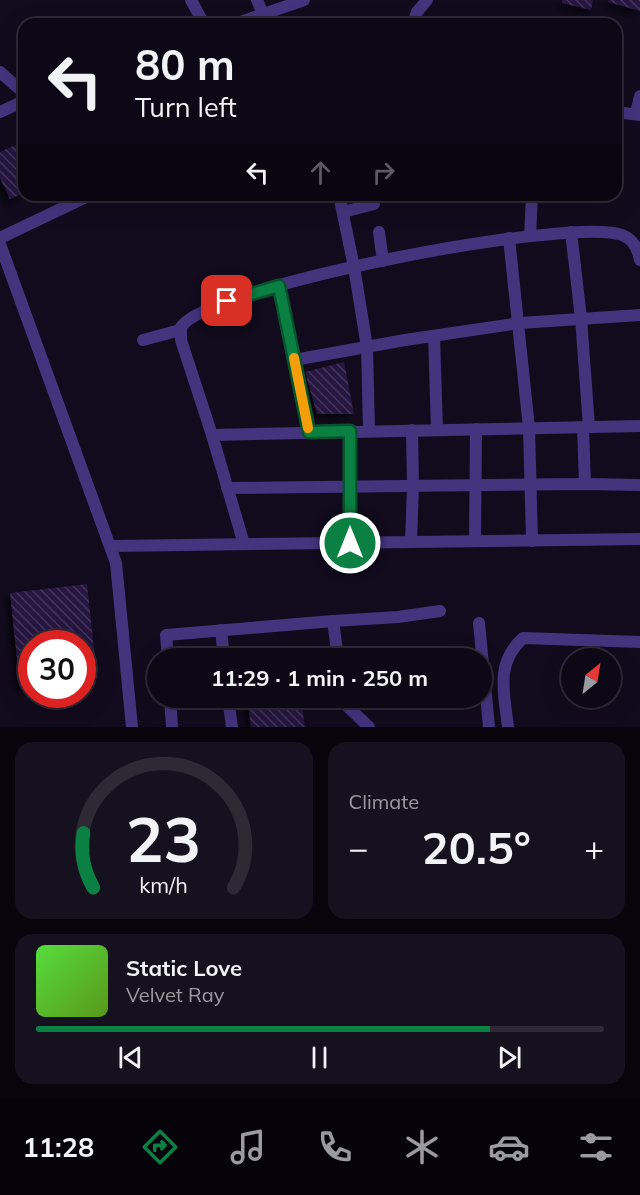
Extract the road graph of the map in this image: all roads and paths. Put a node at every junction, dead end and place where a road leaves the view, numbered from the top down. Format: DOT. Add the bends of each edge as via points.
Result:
graph roads {
  1 [pos="191,0"];
  2 [pos="257,0"];
  3 [pos="304,0"];
  4 [pos="427,0"];
  5 [pos="263,14"];
  6 [pos="201,18"];
  7 [pos="252,18"];
  8 [pos="415,18"];
  9 [pos="0,72"];
  10 [pos="18,88"];
  11 [pos="18,104"];
  12 [pos="622,106"];
  13 [pos="639,107"];
  14 [pos="622,111"];
  15 [pos="0,112"];
  16 [pos="61,201"];
  17 [pos="77,201"];
  18 [pos="340,201"];
  19 [pos="532,201"];
  20 [pos="374,204"];
  21 [pos="343,212"];
  22 [pos="0,229"];
  23 [pos="379,232"];
  24 [pos="571,232"];
  25 [pos="530,236"];
  26 [pos="0,238"];
  27 [pos="509,238"];
  28 [pos="0,244"];
  29 [pos="640,260"];
  30 [pos="383,261"];
  31 [pos="354,267"];
  32 [pos="279,286"];
  33 [pos="640,315"];
  34 [pos="581,318"];
  35 [pos="520,323"];
  36 [pos="180,330"];
  37 [pos="434,336"];
  38 [pos="143,340"];
  39 [pos="367,347"];
  40 [pos="294,360"];
  41 [pos="640,426"];
  42 [pos="529,428"];
  43 [pos="586,428"];
  44 [pos="476,429"];
  45 [pos="412,430"];
  46 [pos="437,430"];
  47 [pos="350,431"];
  48 [pos="369,431"];
  49 [pos="309,432"];
  50 [pos="212,435"];
  51 [pos="531,484"];
  52 [pos="585,484"];
  53 [pos="475,485"];
  54 [pos="640,485"];
  55 [pos="351,486"];
  56 [pos="413,486"];
  57 [pos="227,488"];
  58 [pos="640,539"];
  59 [pos="475,541"];
  60 [pos="532,541"];
  61 [pos="411,542"];
  62 [pos="350,543"];
  63 [pos="244,544"];
  64 [pos="111,546"];
  65 [pos="440,611"];
  66 [pos="333,621"];
  67 [pos="479,623"];
  68 [pos="221,630"];
  69 [pos="640,642"];
  70 [pos="167,648"];
  71 [pos="223,648"];
  72 [pos="337,648"];
  73 [pos="171,708"];
  74 [pos="229,708"];
  75 [pos="349,708"];
  76 [pos="132,727"];
  77 [pos="172,727"];
  78 [pos="232,727"];
  79 [pos="369,727"];
  80 [pos="489,727"];
  81 [pos="508,727"];
  1 -- 6 [label="street"];
  2 -- 5 [label="street"];
  3 -- 5 [label="street"];
  4 -- 8 [label="street"];
  5 -- 7 [label="street"];
  9 -- 10 [label="street"];
  11 -- 15 [label="street"];
  12 -- 13 [label="street"];
  13 -- 14 [label="street"];
  16 -- 22 [label="street"];
  17 -- 26 [label="street"];
  18 -- 21 [label="street"];
  19 -- 25 [label="street"];
  20 -- 21 [label="street"];
  21 -- 31 [label="street"];
  23 -- 30 [label="street"];
  24 -- 25 [label="street"];
  24 -- 29 [label="street" via="622,235 635,246"];
  24 -- 34 [label="street"];
  25 -- 27 [label="street"];
  27 -- 30 [label="street"];
  27 -- 35 [label="street"];
  28 -- 64 [label="street"];
  30 -- 31 [label="street"];
  31 -- 32 [label="street"];
  31 -- 39 [label="street"];
  32 -- 36 [label="street" via="203,311 189,318"];
  32 -- 40 [label="street"];
  33 -- 34 [label="street"];
  34 -- 35 [label="street"];
  34 -- 43 [label="street"];
  35 -- 37 [label="street"];
  35 -- 42 [label="street"];
  36 -- 38 [label="street"];
  36 -- 50 [label="street"];
  37 -- 39 [label="street"];
  37 -- 46 [label="street"];
  39 -- 40 [label="street"];
  39 -- 48 [label="street"];
  40 -- 49 [label="street"];
  41 -- 43 [label="street"];
  42 -- 43 [label="street"];
  42 -- 44 [label="street"];
  42 -- 51 [label="street"];
  43 -- 52 [label="street"];
  44 -- 46 [label="street"];
  44 -- 53 [label="street"];
  45 -- 46 [label="street"];
  45 -- 48 [label="street"];
  45 -- 56 [label="street"];
  47 -- 48 [label="street"];
  47 -- 49 [label="street"];
  47 -- 55 [label="street"];
  49 -- 50 [label="street"];
  50 -- 57 [label="street"];
  51 -- 52 [label="street"];
  51 -- 53 [label="street"];
  51 -- 60 [label="street"];
  52 -- 54 [label="street"];
  53 -- 56 [label="street"];
  53 -- 59 [label="street"];
  55 -- 56 [label="street"];
  55 -- 57 [label="street"];
  55 -- 62 [label="street"];
  56 -- 61 [label="street"];
  57 -- 63 [label="street"];
  58 -- 60 [label="street"];
  59 -- 60 [label="street"];
  59 -- 61 [label="street"];
  61 -- 62 [label="street"];
  62 -- 63 [label="street"];
  63 -- 64 [label="street"];
  64 -- 76 [label="street" via="116,563"];
  65 -- 66 [label="street"];
  66 -- 68 [label="street"];
  66 -- 72 [label="street"];
  67 -- 80 [label="street"];
  68 -- 70 [label="street" via="166,635"];
  68 -- 71 [label="street"];
  69 -- 81 [label="street" via="523,638 511,649 504,668"];
  73 -- 77 [label="street"];
  74 -- 78 [label="street"];
  75 -- 79 [label="street"];
}
